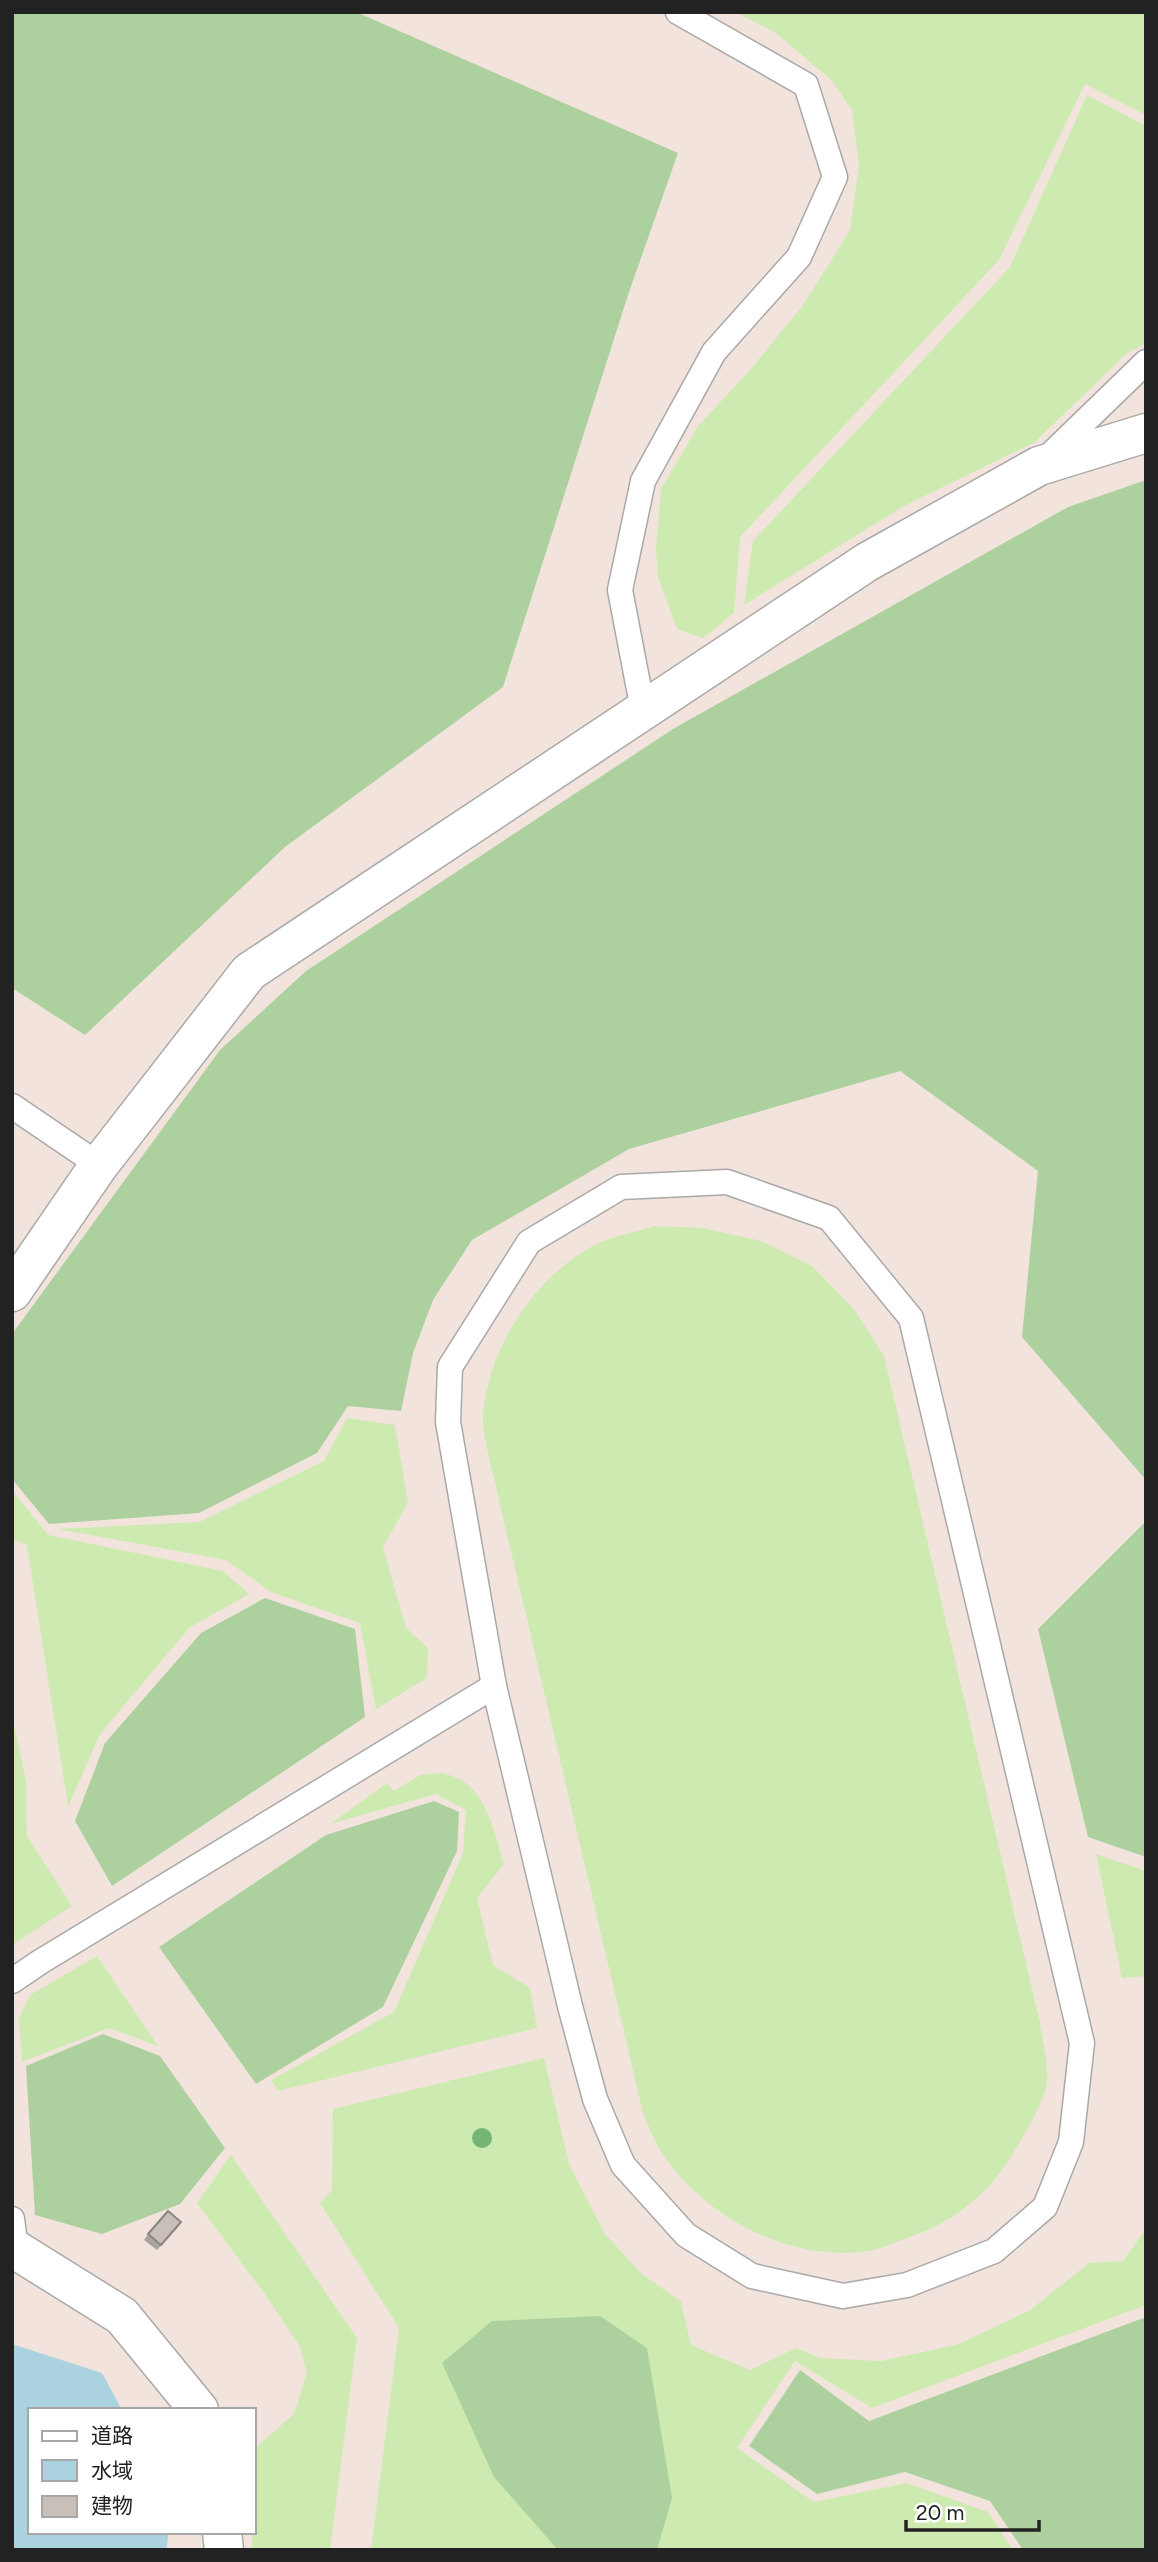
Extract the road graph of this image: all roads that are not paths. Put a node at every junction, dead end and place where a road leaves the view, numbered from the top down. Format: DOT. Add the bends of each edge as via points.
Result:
graph roads {
  1 [pos="678,12"];
  2 [pos="1146,362"];
  3 [pos="1146,433"];
  4 [pos="1040,466"];
  5 [pos="643,710"];
  6 [pos="12,1106"];
  7 [pos="99,1165"];
  8 [pos="12,1292"];
  9 [pos="494,1686"];
  10 [pos="12,1981"];
  11 [pos="14,2240"];
  12 [pos="196,2408"];
  1 -- 5 [label="lane" via="806,85 835,177 799,257 714,352 643,481 620,590"];
  2 -- 4 [label="lane"];
  3 -- 4 [label="street"];
  4 -- 5 [label="street" via="867,562"];
  5 -- 7 [label="street" via="249,972"];
  6 -- 7 [label="lane"];
  7 -- 8 [label="street"];
  9 -- 9 [label="lane" via="448,1423 450,1367 529,1241 621,1187 727,1182 829,1218 911,1318 1082,2043 1071,2142 1045,2207 994,2250 906,2286 843,2296 752,2276 686,2235 623,2165 595,2099"];
  9 -- 10 [label="lane"];
  11 -- 12 [label="street" via="122,2316"];
}
